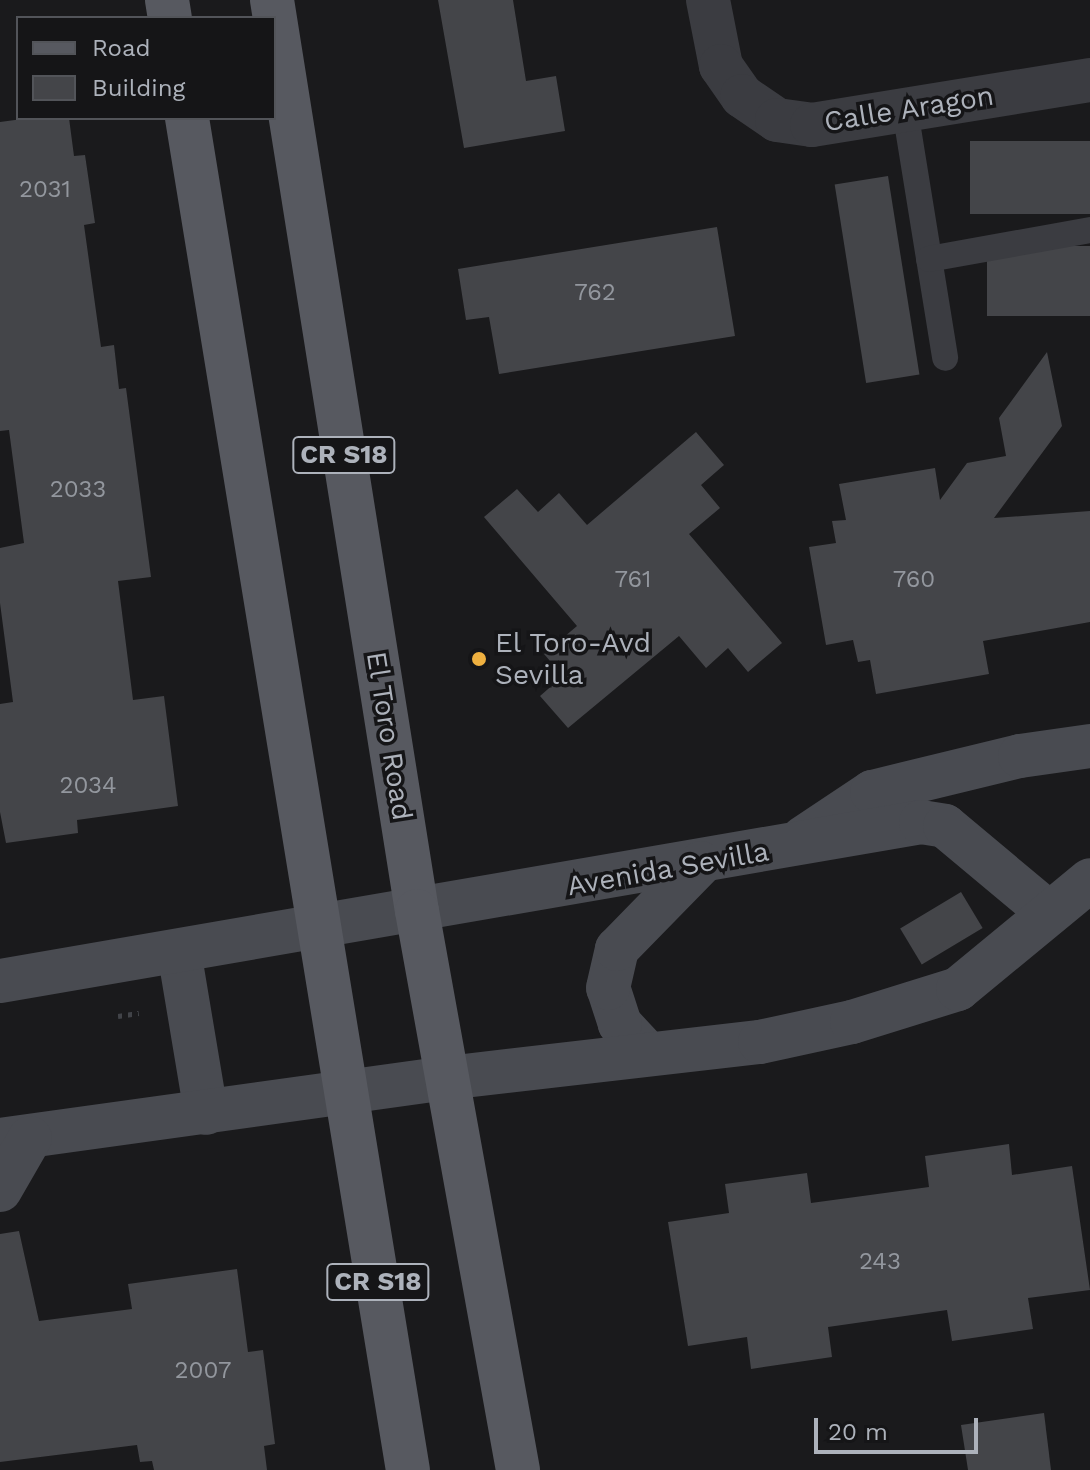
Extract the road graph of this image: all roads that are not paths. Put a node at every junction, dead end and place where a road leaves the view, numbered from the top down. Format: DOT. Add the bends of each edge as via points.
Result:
graph roads {
  1 [pos="708,0"];
  2 [pos="276,25"];
  3 [pos="1090,80"];
  4 [pos="905,110"];
  5 [pos="187,120"];
  6 [pos="1090,230"];
  7 [pos="929,259"];
  8 [pos="945,358"];
  9 [pos="1090,746"];
  10 [pos="787,849"];
  11 [pos="701,863"];
  12 [pos="1090,880"];
  13 [pos="417,911"];
  14 [pos="1049,913"];
  15 [pos="322,927"];
  16 [pos="179,951"];
  17 [pos="0,981"];
  18 [pos="647,1053"];
  19 [pos="447,1078"];
  20 [pos="348,1094"];
  21 [pos="206,1113"];
  22 [pos="15,1139"];
  23 [pos="0,1190"];
  24 [pos="408,1470"];
  25 [pos="518,1470"];
  1 -- 4 [label="street, Calle Aragon" via="721,66 742,96 777,120 812,125"];
  2 -- 13 [label="main road, El Toro Road / CR S18"];
  3 -- 4 [label="street, Calle Aragon"];
  4 -- 7 [label="lane"];
  5 -- 15 [label="main road, CR S18"];
  6 -- 7 [label="lane"];
  7 -- 8 [label="lane"];
  9 -- 10 [label="street, Avenida Sevilla" via="1020,756 872,792"];
  10 -- 11 [label="street, Avenida Sevilla"];
  10 -- 14 [label="street" via="921,822 945,826"];
  11 -- 13 [label="street, Avenida Sevilla"];
  11 -- 18 [label="street" via="617,949 608,988 620,1024"];
  12 -- 14 [label="street"];
  13 -- 15 [label="street, Avenida Sevilla"];
  13 -- 19 [label="main road, El Toro Road / CR S18"];
  14 -- 18 [label="street" via="958,989 852,1022 760,1042"];
  15 -- 16 [label="street"];
  15 -- 20 [label="main road, CR S18"];
  16 -- 17 [label="street"];
  16 -- 21 [label="street"];
  18 -- 19 [label="street"];
  19 -- 20 [label="street"];
  19 -- 25 [label="main road, El Toro Road / CR S18"];
  20 -- 21 [label="street"];
  20 -- 24 [label="main road, CR S18"];
  21 -- 22 [label="street"];
  22 -- 23 [label="street"];
}
